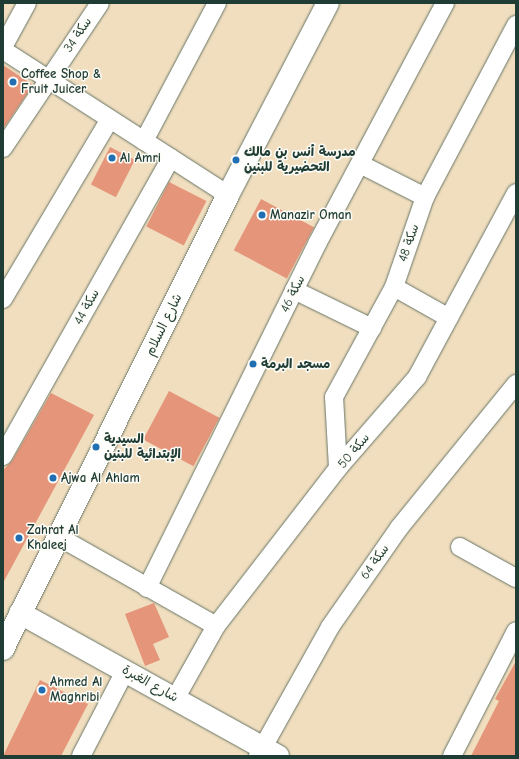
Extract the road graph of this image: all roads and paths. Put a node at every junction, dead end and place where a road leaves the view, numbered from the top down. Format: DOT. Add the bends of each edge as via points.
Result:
graph roads {
  1 [pos="27,3"];
  2 [pos="217,3"];
  3 [pos="328,3"];
  4 [pos="445,3"];
  5 [pos="96,4"];
  6 [pos="514,32"];
  7 [pos="3,48"];
  8 [pos="48,79"];
  9 [pos="110,119"];
  10 [pos="144,141"];
  11 [pos="3,148"];
  12 [pos="171,158"];
  13 [pos="360,164"];
  14 [pos="516,193"];
  15 [pos="228,195"];
  16 [pos="425,197"];
  17 [pos="394,287"];
  18 [pos="294,290"];
  19 [pos="3,299"];
  20 [pos="449,318"];
  21 [pos="372,328"];
  22 [pos="516,384"];
  23 [pos="3,456"];
  24 [pos="338,468"];
  25 [pos="58,537"];
  26 [pos="460,547"];
  27 [pos="516,578"];
  28 [pos="147,588"];
  29 [pos="20,613"];
  30 [pos="216,626"];
  31 [pos="516,631"];
  32 [pos="3,650"];
  33 [pos="125,671"];
  34 [pos="175,699"];
  35 [pos="266,753"];
  36 [pos="81,756"];
  37 [pos="452,756"];
  1 -- 7 [label="street"];
  2 -- 10 [label="street"];
  3 -- 15 [label="street, شارع السلام"];
  4 -- 13 [label="street, سكة 46"];
  5 -- 8 [label="street, سكة 34"];
  6 -- 16 [label="street, سكة 48"];
  7 -- 8 [label="street"];
  8 -- 9 [label="street"];
  8 -- 11 [label="street, سكة 34"];
  9 -- 10 [label="street"];
  9 -- 19 [label="street"];
  10 -- 12 [label="street"];
  12 -- 15 [label="street"];
  12 -- 23 [label="street, سكة 44"];
  13 -- 16 [label="street"];
  13 -- 18 [label="street, سكة 46"];
  14 -- 20 [label="street, سكة 50"];
  15 -- 25 [label="street, شارع السلام"];
  16 -- 17 [label="street, سكة 48"];
  17 -- 20 [label="street"];
  17 -- 21 [label="street, سكة 48"];
  18 -- 21 [label="street"];
  18 -- 28 [label="street, سكة 46"];
  20 -- 24 [label="street, سكة 50" via="417,377"];
  21 -- 24 [label="street, سكة 48" via="334,397"];
  22 -- 35 [label="street, سكة 64" via="395,534 330,628"];
  24 -- 30 [label="street, سكة 50"];
  25 -- 28 [label="street"];
  25 -- 29 [label="street, شارع السلام"];
  26 -- 27 [label="street"];
  28 -- 30 [label="street"];
  29 -- 32 [label="street, شارع السلام"];
  29 -- 33 [label="street, شارع الغبرة"];
  30 -- 34 [label="street, سكة 50"];
  31 -- 37 [label="street"];
  33 -- 34 [label="street, شارع الغبرة"];
  33 -- 36 [label="street"];
  34 -- 35 [label="street, شارع الغبرة"];
}
